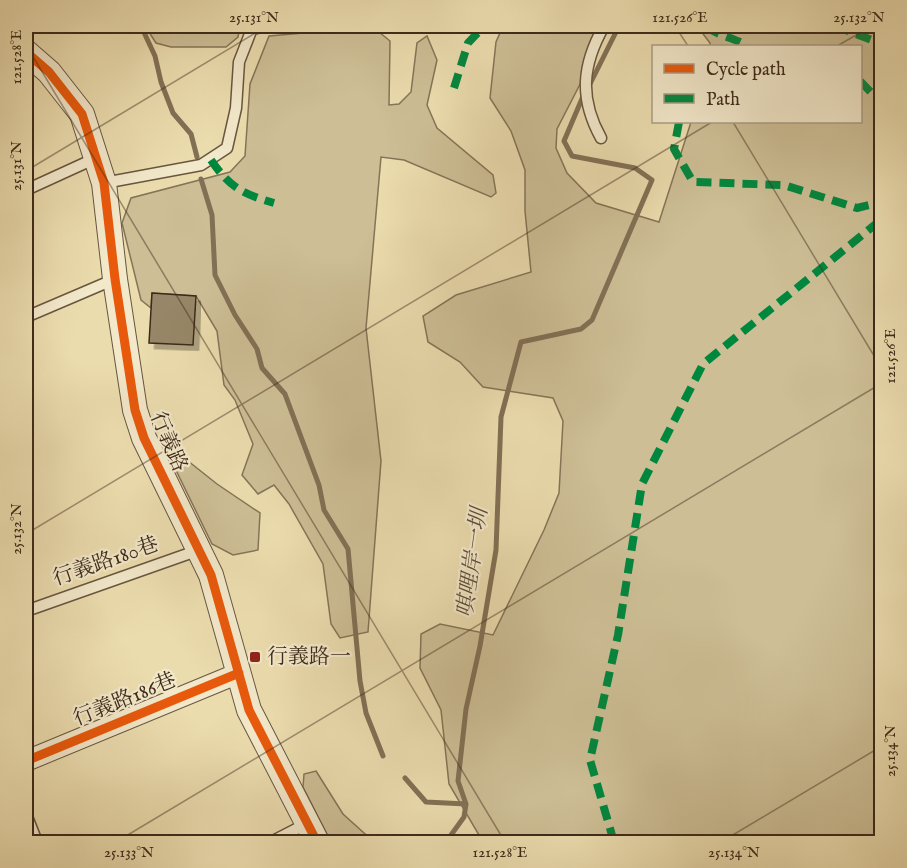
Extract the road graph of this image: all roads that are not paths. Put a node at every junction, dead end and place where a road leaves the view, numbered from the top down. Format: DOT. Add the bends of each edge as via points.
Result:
graph roads {
  1 [pos="267,26"];
  2 [pos="604,26"];
  3 [pos="252,27"];
  4 [pos="26,52"];
  5 [pos="601,138"];
  6 [pos="97,158"];
  7 [pos="104,183"];
  8 [pos="26,190"];
  9 [pos="115,279"];
  10 [pos="26,317"];
  11 [pos="199,550"];
  12 [pos="26,611"];
  13 [pos="239,673"];
  14 [pos="26,761"];
  15 [pos="26,814"];
  16 [pos="311,833"];
  17 [pos="37,843"];
  18 [pos="271,843"];
  1 -- 3 [label="lane"];
  2 -- 5 [label="lane" via="587,61 585,88 590,117"];
  3 -- 7 [label="lane" via="239,62 236,108 227,148 201,165"];
  4 -- 6 [label="street, 行義路" via="49,72 82,114"];
  6 -- 7 [label="street, 行義路"];
  6 -- 8 [label="lane"];
  7 -- 9 [label="street, 行義路"];
  9 -- 10 [label="lane"];
  9 -- 11 [label="street, 行義路" via="135,410 144,438"];
  11 -- 12 [label="lane, 行義路180巷"];
  11 -- 13 [label="street, 行義路" via="211,575"];
  13 -- 14 [label="street, 行義路186巷"];
  13 -- 16 [label="street, 行義路" via="249,710"];
  15 -- 17 [label="lane"];
  16 -- 18 [label="lane"];
}
